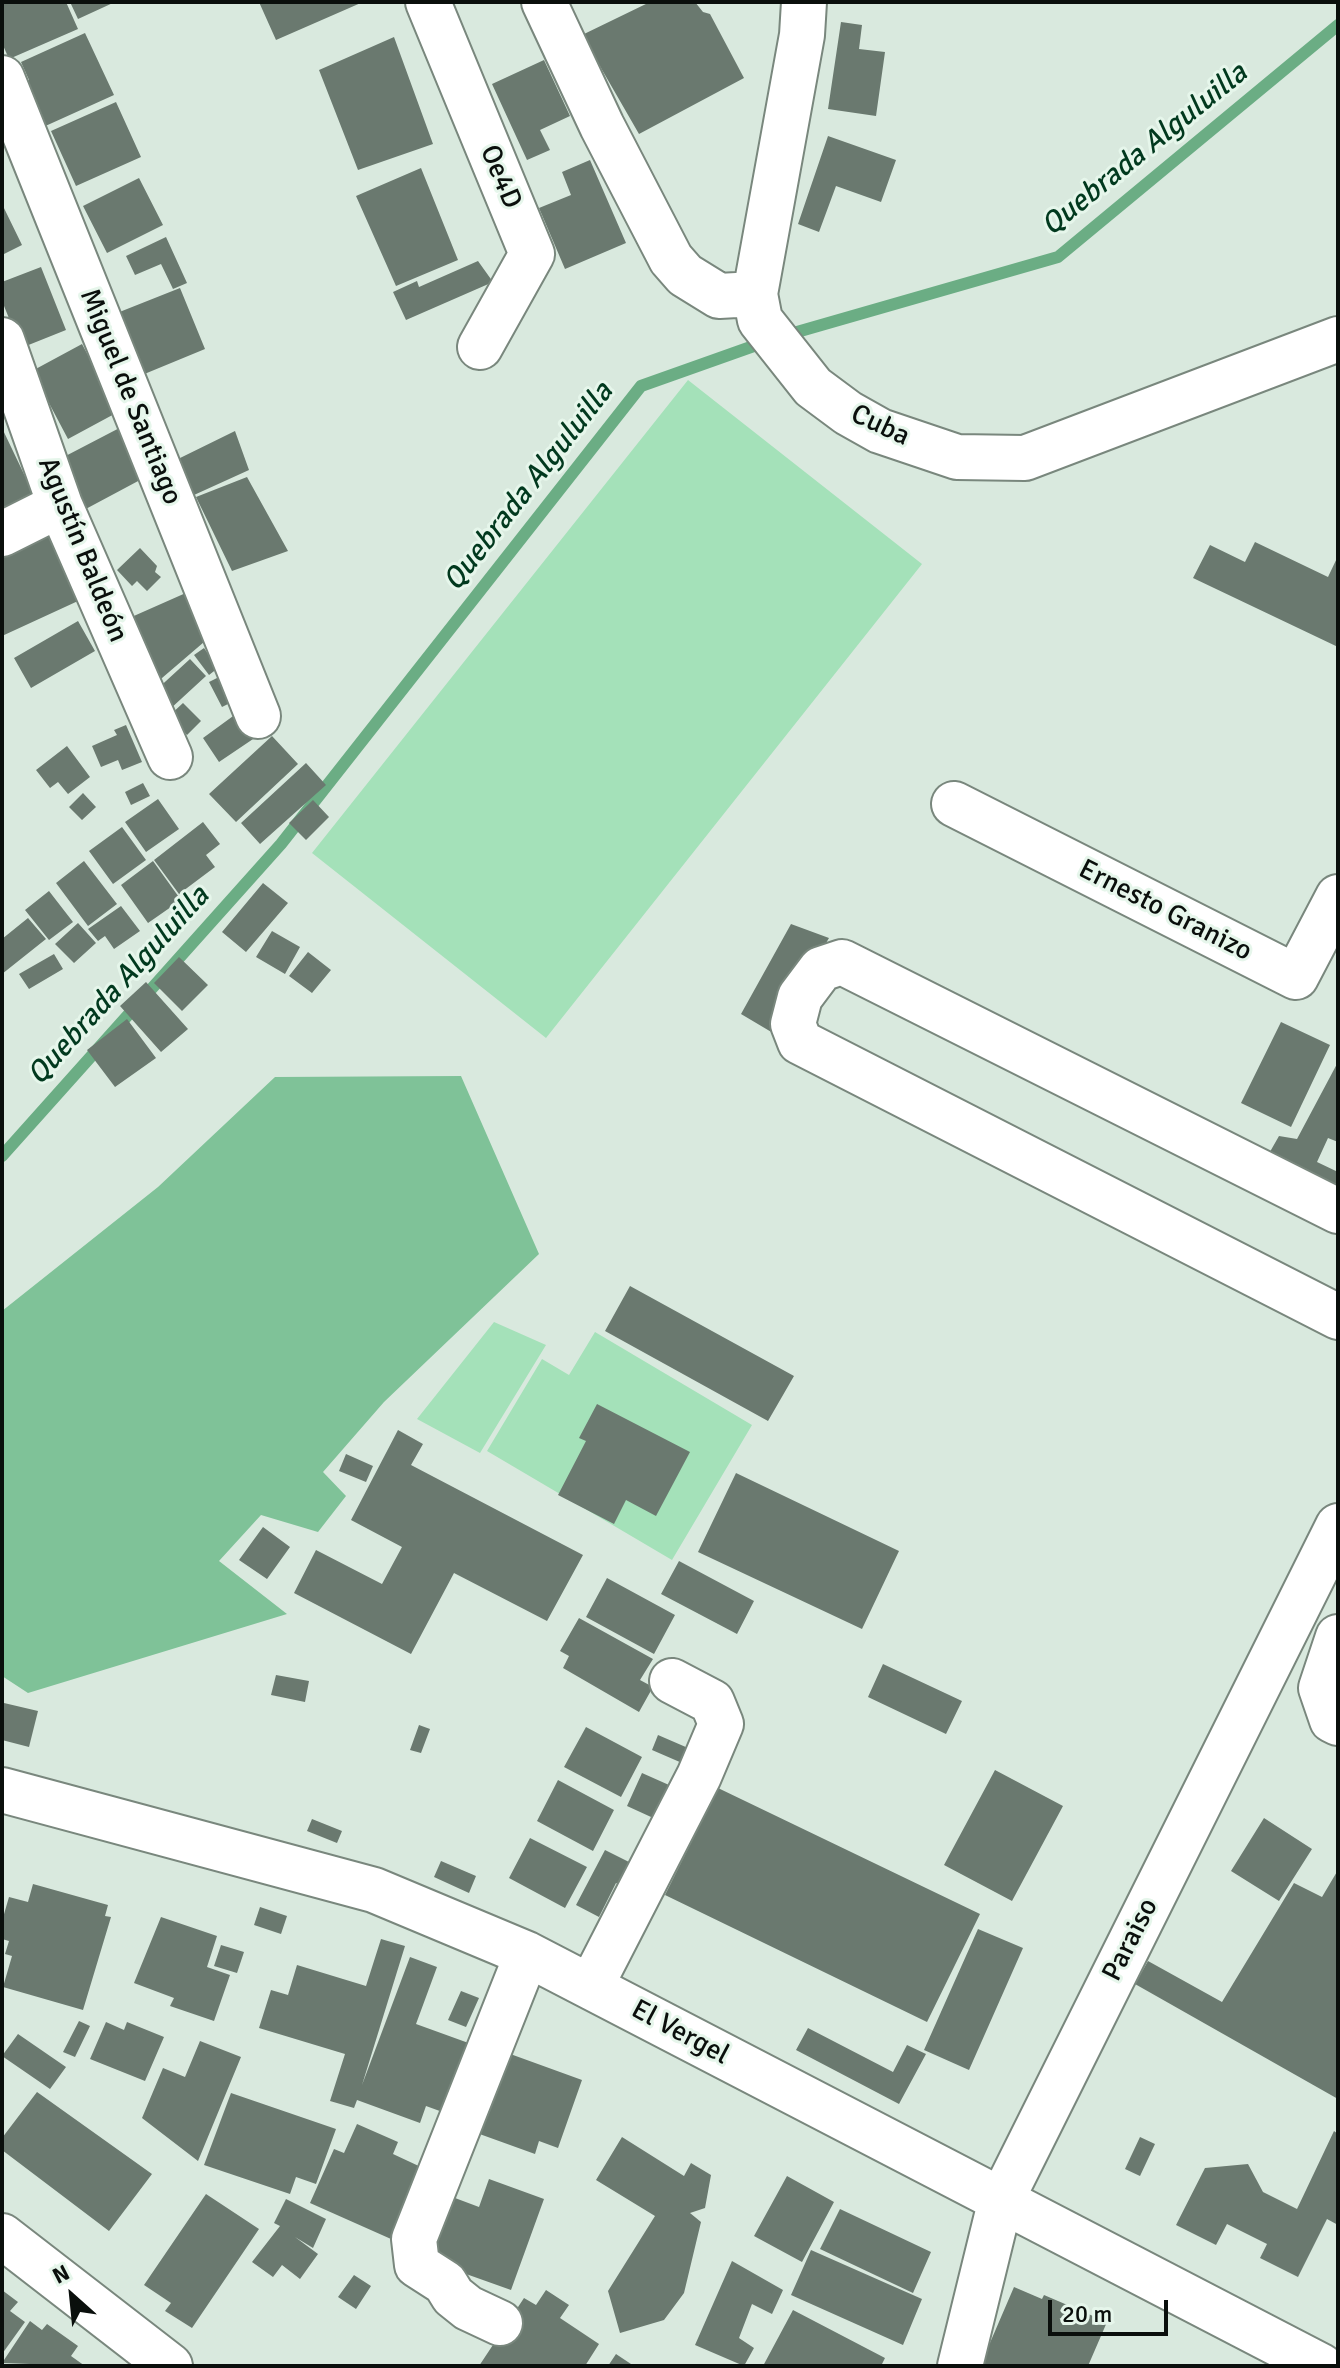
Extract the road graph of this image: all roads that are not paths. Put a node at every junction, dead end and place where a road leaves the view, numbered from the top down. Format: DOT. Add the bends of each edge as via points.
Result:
graph roads {
  1 [pos="428,2"];
  2 [pos="544,2"];
  3 [pos="804,2"];
  4 [pos="2,78"];
  5 [pos="755,294"];
  6 [pos="1338,339"];
  7 [pos="2,340"];
  8 [pos="480,347"];
  9 [pos="60,505"];
  10 [pos="2,534"];
  11 [pos="258,716"];
  12 [pos="170,757"];
  13 [pos="954,804"];
  14 [pos="1338,897"];
  15 [pos="1338,1211"];
  16 [pos="1338,1317"];
  17 [pos="1338,1526"];
  18 [pos="1338,1637"];
  19 [pos="672,1681"];
  20 [pos="1338,1723"];
  21 [pos="2,1790"];
  22 [pos="527,1954"];
  23 [pos="591,1986"];
  24 [pos="1000,2203"];
  25 [pos="2,2236"];
  26 [pos="500,2323"];
  27 [pos="170,2366"];
  28 [pos="960,2366"];
  29 [pos="1321,2366"];
  1 -- 8 [label="street, Oe4D" via="532,254"];
  2 -- 5 [label="street" via="671,259 685,275 719,296"];
  3 -- 5 [label="street"];
  4 -- 11 [label="street, Miguel de Santiago"];
  5 -- 6 [label="street, Cuba" via="760,320 813,387 880,431 957,457 1025,458"];
  7 -- 9 [label="street, Agustín Baldeón"];
  9 -- 10 [label="street"];
  9 -- 12 [label="street, Agustín Baldeón"];
  13 -- 14 [label="street, Ernesto Granizo" via="1296,977"];
  15 -- 16 [label="street" via="842,962 821,969 800,997 793,1024 800,1042"];
  17 -- 24 [label="street, Paraiso"];
  18 -- 20 [label="street" via="1321,1688 1332,1720"];
  19 -- 23 [label="street" via="712,1702 721,1724"];
  21 -- 22 [label="street, El Vergel" via="374,1890"];
  22 -- 23 [label="street, El Vergel"];
  22 -- 26 [label="street" via="414,2239 417,2265 445,2283 468,2308"];
  23 -- 24 [label="street, El Vergel"];
  24 -- 28 [label="street, Paraiso"];
  24 -- 29 [label="street, El Vergel"];
  25 -- 27 [label="street"];
}
